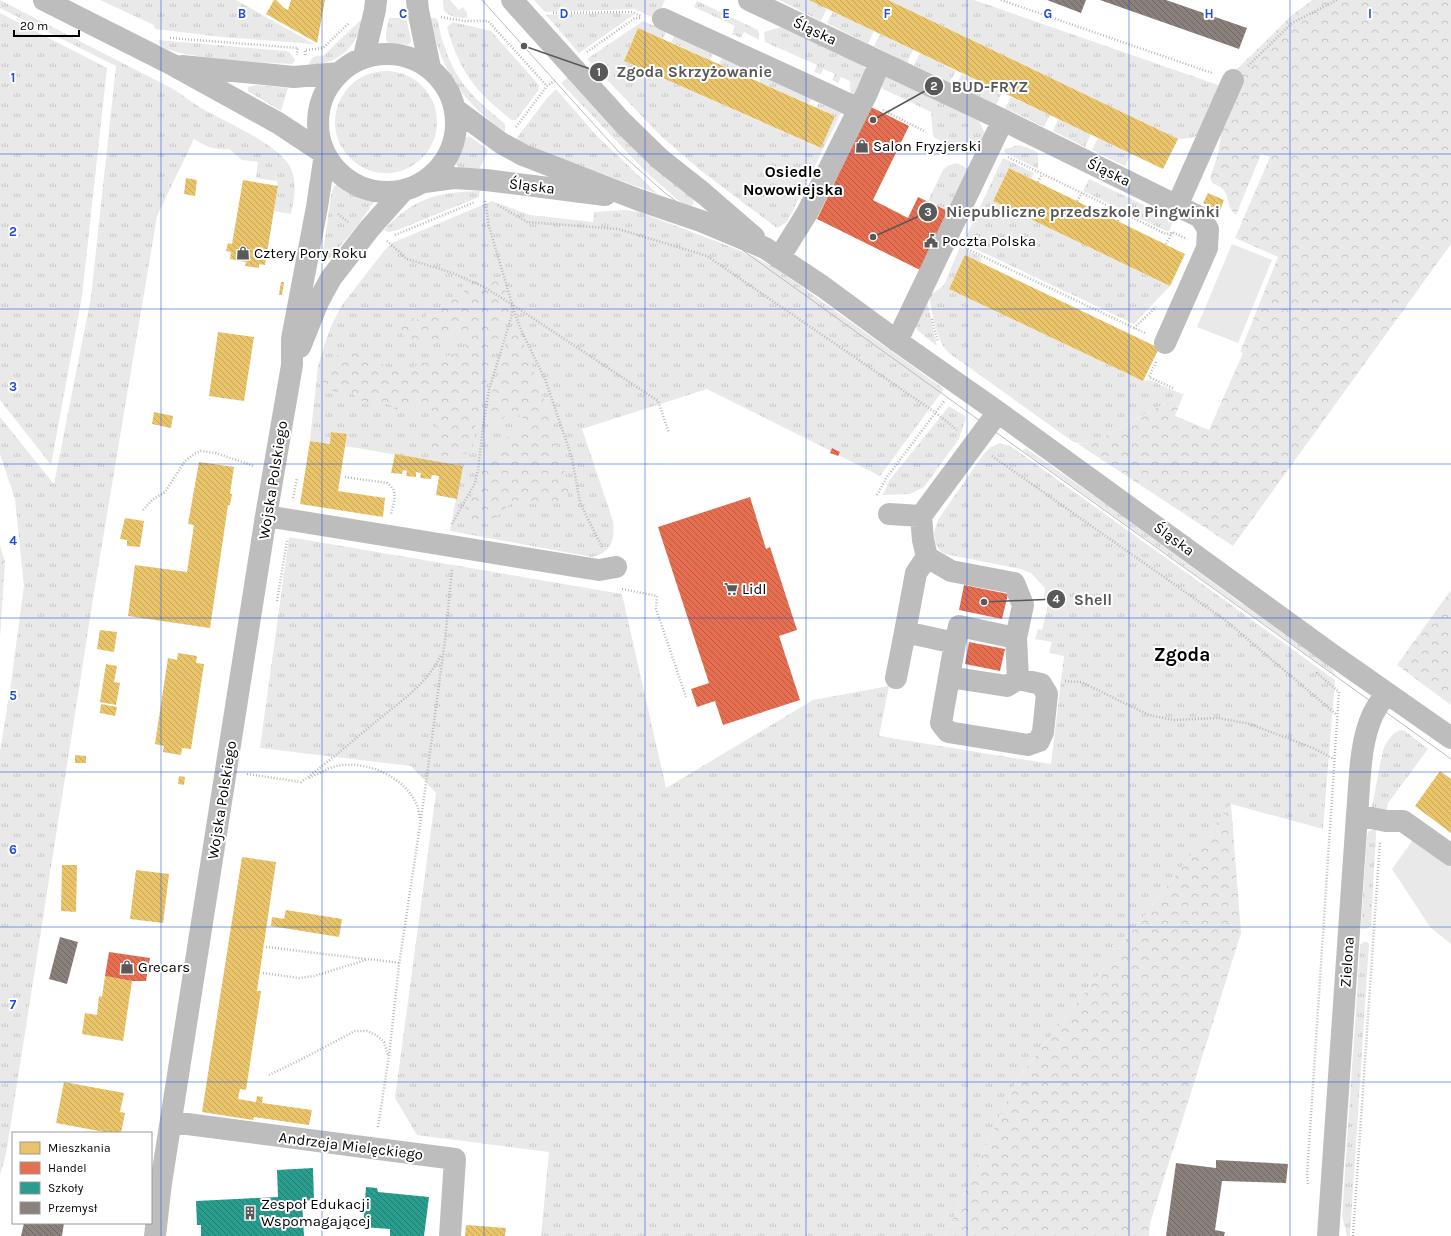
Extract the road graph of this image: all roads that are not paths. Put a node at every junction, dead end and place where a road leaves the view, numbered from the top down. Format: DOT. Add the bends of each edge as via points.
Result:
graph roads {
  1 [pos="44,0"];
  2 [pos="376,0"];
  3 [pos="418,0"];
  4 [pos="512,0"];
  5 [pos="749,0"];
  6 [pos="663,19"];
  7 [pos="364,56"];
  8 [pos="880,62"];
  9 [pos="173,65"];
  10 [pos="430,68"];
  11 [pos="338,73"];
  12 [pos="1233,80"];
  13 [pos="456,108"];
  14 [pos="859,109"];
  15 [pos="1003,120"];
  16 [pos="325,154"];
  17 [pos="424,182"];
  18 [pos="403,191"];
  19 [pos="639,200"];
  20 [pos="1177,206"];
  21 [pos="772,253"];
  22 [pos="897,341"];
  23 [pos="1165,343"];
  24 [pos="292,365"];
  25 [pos="998,412"];
  26 [pos="882,507"];
  27 [pos="266,516"];
  28 [pos="921,516"];
  29 [pos="927,557"];
  30 [pos="616,578"];
  31 [pos="905,632"];
  32 [pos="1016,638"];
  33 [pos="955,643"];
  34 [pos="949,677"];
  35 [pos="896,678"];
  36 [pos="1018,679"];
  37 [pos="1387,692"];
  38 [pos="1451,738"];
  39 [pos="1357,815"];
  40 [pos="1451,855"];
  41 [pos="172,1122"];
  42 [pos="155,1236"];
  43 [pos="450,1236"];
  44 [pos="1328,1236"];
  1 -- 9 [label="street"];
  2 -- 7 [label="street"];
  3 -- 10 [label="street"];
  4 -- 21 [label="street" via="628,128 660,159"];
  5 -- 8 [label="street, Śląska"];
  6 -- 14 [label="street"];
  7 -- 10 [label="street" via="388,53 403,55 418,60"];
  7 -- 11 [label="street"];
  8 -- 14 [label="street"];
  8 -- 15 [label="street, Śląska"];
  9 -- 11 [label="street" via="294,77"];
  9 -- 16 [label="street" via="278,123"];
  10 -- 13 [label="street" via="442,80"];
  11 -- 16 [label="street" via="326,90 318,111 318,133"];
  12 -- 20 [label="street"];
  13 -- 17 [label="street" via="457,126 448,158 438,172"];
  13 -- 19 [label="street, Śląska" via="501,143 523,155"];
  14 -- 21 [label="street" via="807,213"];
  15 -- 20 [label="street, Śląska"];
  15 -- 22 [label="street"];
  16 -- 18 [label="street" via="338,173 358,186 380,192"];
  16 -- 24 [label="street, Wojska Polskiego" via="292,339"];
  17 -- 18 [label="street"];
  17 -- 19 [label="street, Śląska" via="454,178 486,180"];
  18 -- 24 [label="street, Wojska Polskiego" via="331,278 318,302"];
  19 -- 21 [label="street, Śląska" via="701,221"];
  20 -- 23 [label="street, Śląska" via="1200,217 1208,229 1208,237 1202,261"];
  21 -- 22 [label="street, Śląska"];
  22 -- 25 [label="street, Śląska"];
  24 -- 27 [label="street, Wojska Polskiego"];
  25 -- 28 [label="street"];
  25 -- 37 [label="street, Śląska"];
  26 -- 28 [label="street"];
  27 -- 30 [label="street" via="378,534 451,537 599,570"];
  27 -- 41 [label="street, Wojska Polskiego" via="237,774"];
  28 -- 29 [label="street"];
  29 -- 31 [label="street" via="916,573"];
  29 -- 32 [label="street" via="951,571 1014,583 1023,605"];
  31 -- 33 [label="street"];
  31 -- 35 [label="street"];
  32 -- 33 [label="street" via="959,626"];
  32 -- 36 [label="street"];
  33 -- 34 [label="street"];
  34 -- 36 [label="street" via="1007,686"];
  34 -- 36 [label="street" via="941,723 948,732 1028,745 1039,741 1043,732 1047,694 1041,684"];
  37 -- 38 [label="street, Śląska"];
  37 -- 39 [label="street, Zielona" via="1373,714 1368,730 1362,756"];
  39 -- 40 [label="street" via="1403,821"];
  39 -- 44 [label="street, Zielona"];
  41 -- 42 [label="street, Wojska Polskiego"];
  41 -- 43 [label="street, Andrzeja Mielęckiego" via="455,1159"];
}
